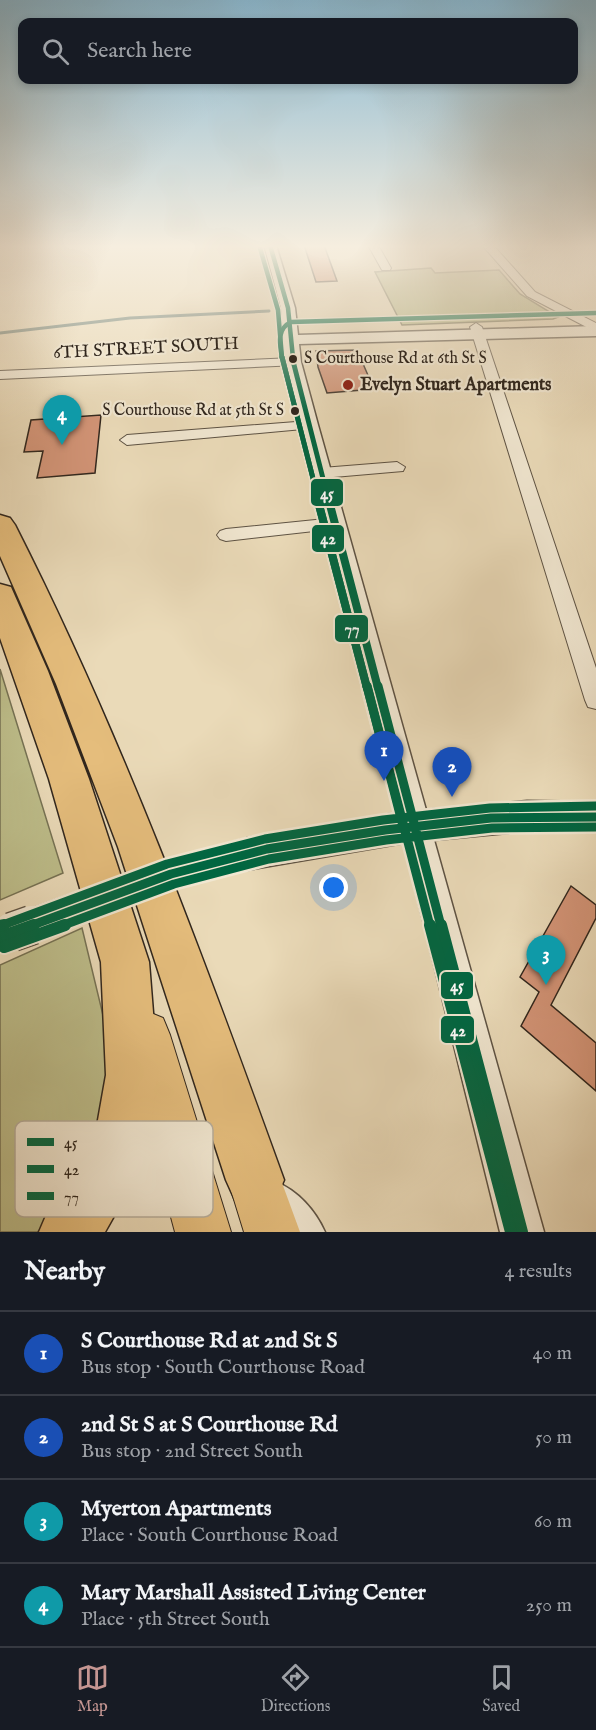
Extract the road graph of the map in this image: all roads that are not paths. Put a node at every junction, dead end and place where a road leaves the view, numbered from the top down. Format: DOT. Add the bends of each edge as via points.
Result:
graph roads {
  1 [pos="286,302"];
  2 [pos="548,302"];
  3 [pos="594,326"];
  4 [pos="477,331"];
  5 [pos="292,344"];
  6 [pos="0,375"];
  7 [pos="309,425"];
  8 [pos="127,440"];
  9 [pos="397,467"];
  10 [pos="322,473"];
  11 [pos="335,524"];
  12 [pos="0,525"];
  13 [pos="226,535"];
  14 [pos="0,596"];
  15 [pos="596,700"];
  16 [pos="596,817"];
  17 [pos="414,827"];
  18 [pos="6,934"];
  19 [pos="125,962"];
  20 [pos="125,1121"];
  21 [pos="171,1121"];
  22 [pos="255,1180"];
  23 [pos="80,1217"];
  24 [pos="199,1217"];
  25 [pos="69,1232"];
  26 [pos="203,1232"];
  27 [pos="272,1232"];
  28 [pos="303,1232"];
  29 [pos="522,1232"];
  1 -- 5 [label="street"];
  2 -- 3 [label="street"];
  3 -- 4 [label="street, 6TH STREET SOUTH"];
  4 -- 5 [label="street, 6TH STREET SOUTH"];
  4 -- 15 [label="street"];
  5 -- 6 [label="street, 6TH STREET SOUTH"];
  5 -- 7 [label="street"];
  7 -- 8 [label="street"];
  7 -- 10 [label="street"];
  9 -- 10 [label="street"];
  10 -- 11 [label="street"];
  11 -- 13 [label="street"];
  11 -- 17 [label="street"];
  12 -- 22 [label="highway" via="52,633 109,768"];
  14 -- 19 [label="highway" via="69,779"];
  16 -- 17 [label="street" via="515,816"];
  17 -- 18 [label="street, bridge" via="246,854 171,874"];
  17 -- 29 [label="street"];
  19 -- 20 [label="highway" via="132,1075"];
  19 -- 21 [label="highway"];
  22 -- 27 [label="highway"];
  22 -- 28 [label="street"];
  23 -- 25 [label="highway"];
  24 -- 26 [label="highway"];
}
